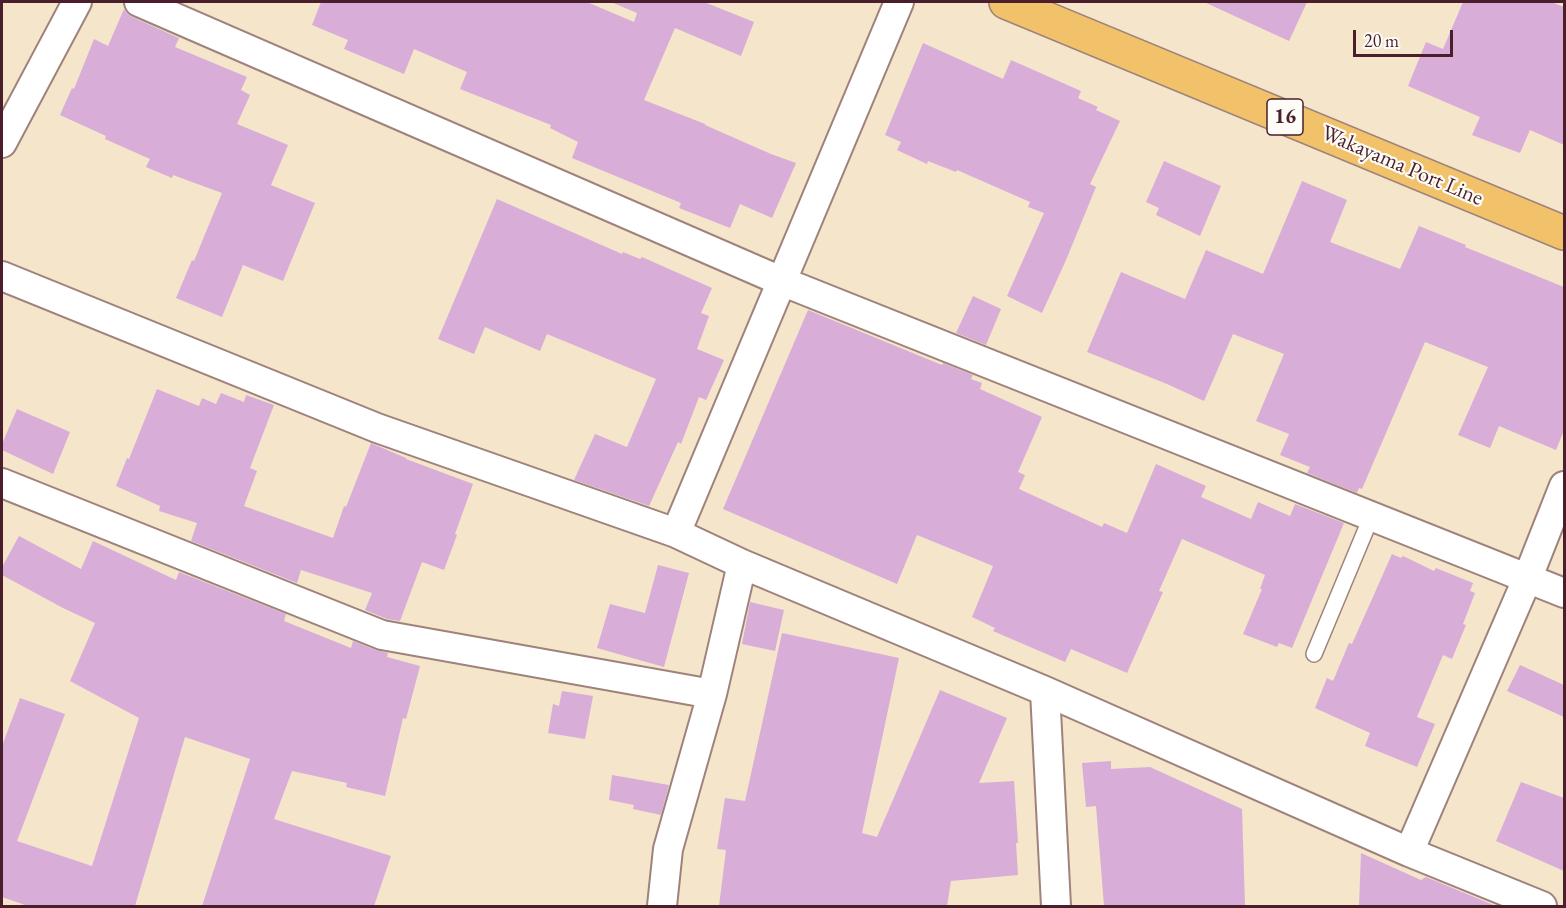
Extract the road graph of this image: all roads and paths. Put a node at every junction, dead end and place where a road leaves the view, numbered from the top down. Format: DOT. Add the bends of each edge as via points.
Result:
graph roads {
  1 [pos="77,2"];
  2 [pos="139,2"];
  3 [pos="899,2"];
  4 [pos="1006,2"];
  5 [pos="2,143"];
  6 [pos="1564,234"];
  7 [pos="2,276"];
  8 [pos="781,281"];
  9 [pos="2,483"];
  10 [pos="1564,486"];
  11 [pos="1372,515"];
  12 [pos="676,533"];
  13 [pos="742,564"];
  14 [pos="1528,578"];
  15 [pos="1564,593"];
  16 [pos="1314,654"];
  17 [pos="1045,691"];
  18 [pos="712,694"];
  19 [pos="1409,852"];
  20 [pos="662,906"];
  21 [pos="1056,906"];
  22 [pos="1542,906"];
  1 -- 5 [label="street"];
  2 -- 8 [label="street"];
  3 -- 8 [label="street"];
  4 -- 6 [label="main road, Wakayama Port Line / 16"];
  7 -- 12 [label="street" via="377,428"];
  8 -- 11 [label="street"];
  8 -- 12 [label="street"];
  9 -- 18 [label="street" via="382,635"];
  10 -- 14 [label="street"];
  11 -- 14 [label="street"];
  11 -- 16 [label="lane"];
  12 -- 13 [label="street"];
  13 -- 17 [label="street"];
  13 -- 18 [label="street"];
  14 -- 15 [label="street"];
  14 -- 19 [label="street"];
  17 -- 19 [label="street"];
  17 -- 21 [label="street"];
  18 -- 20 [label="street" via="669,849"];
  19 -- 22 [label="street"];
}
